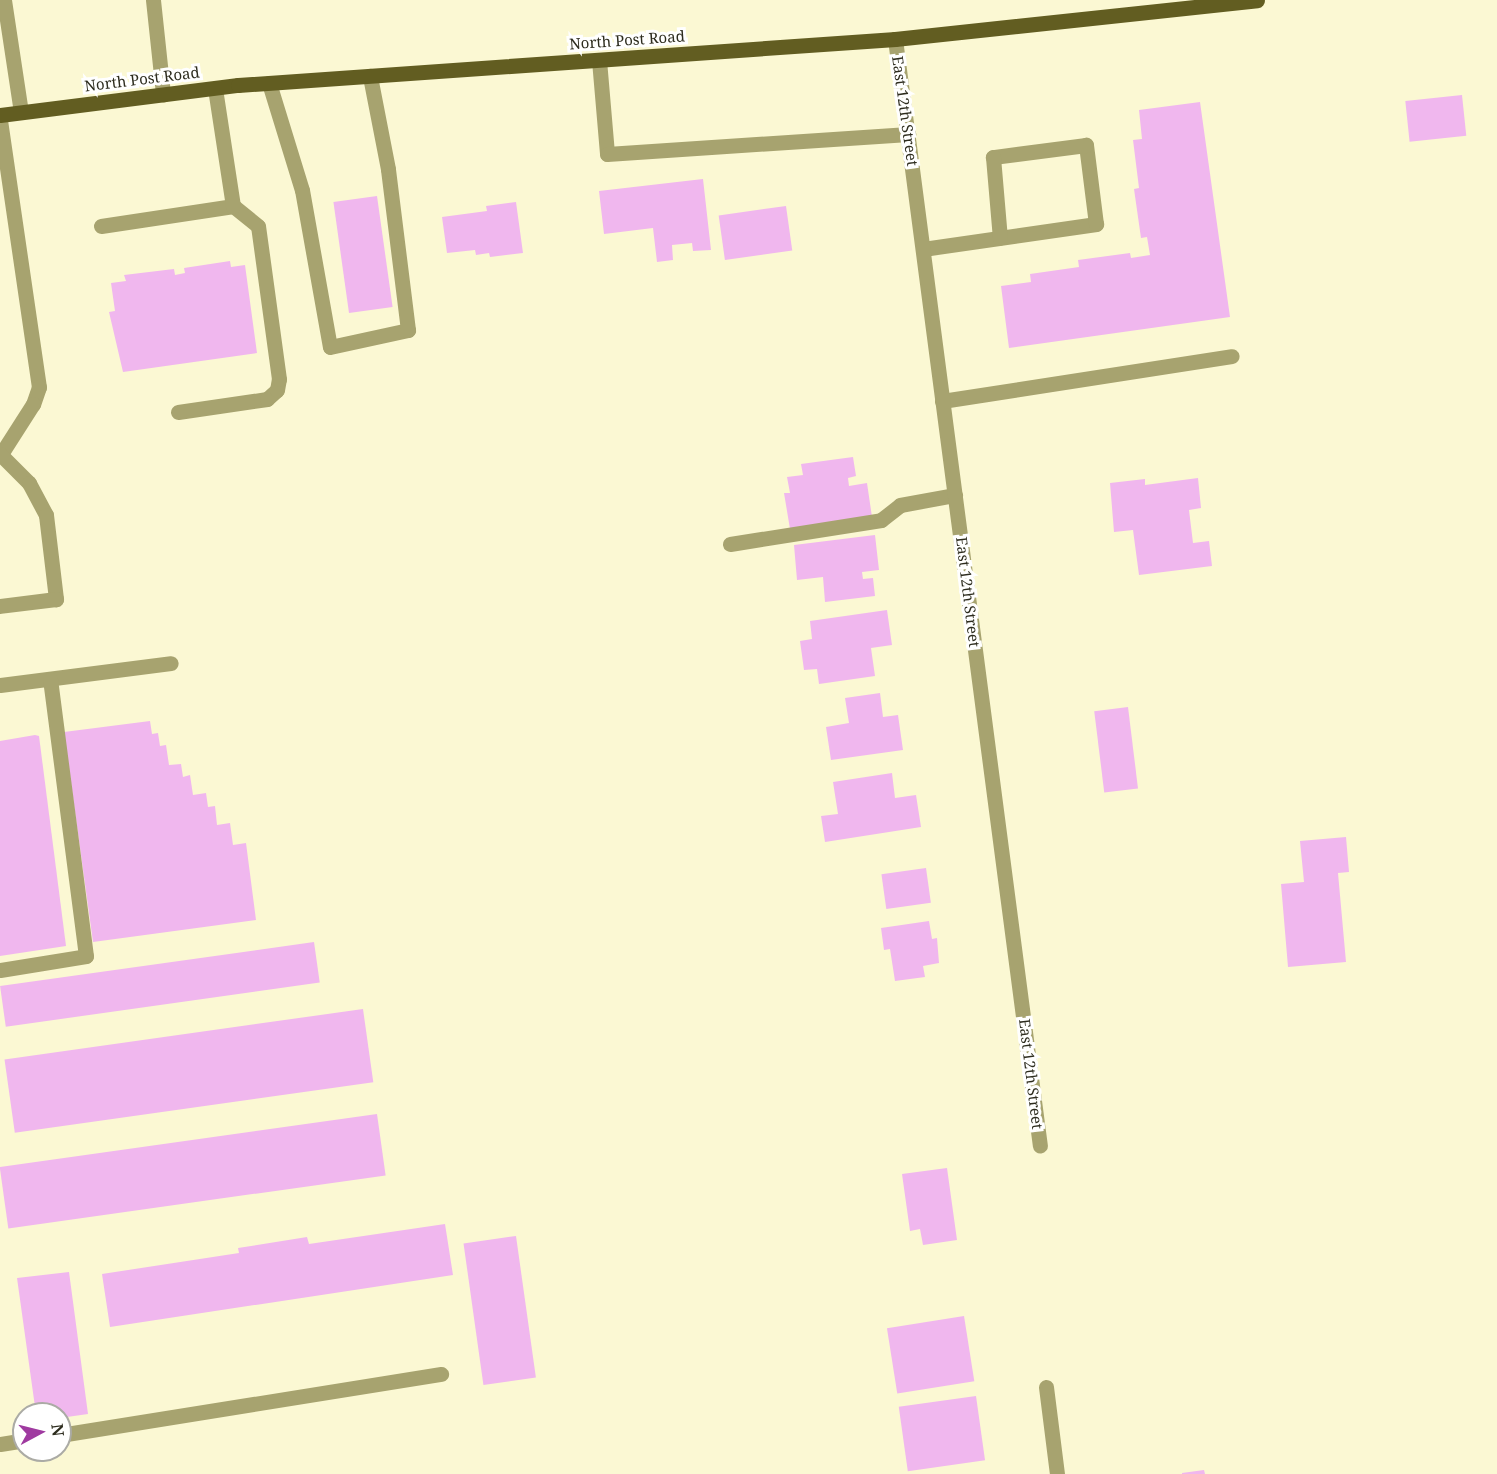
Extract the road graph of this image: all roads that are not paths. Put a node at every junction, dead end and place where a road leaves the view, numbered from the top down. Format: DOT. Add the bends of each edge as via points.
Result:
graph roads {
  1 [pos="4,0"];
  2 [pos="153,0"];
  3 [pos="1257,0"];
  4 [pos="895,39"];
  5 [pos="599,60"];
  6 [pos="370,76"];
  7 [pos="269,83"];
  8 [pos="215,88"];
  9 [pos="163,94"];
  10 [pos="21,112"];
  11 [pos="0,115"];
  12 [pos="0,120"];
  13 [pos="908,134"];
  14 [pos="233,206"];
  15 [pos="101,226"];
  16 [pos="1000,238"];
  17 [pos="923,249"];
  18 [pos="1233,356"];
  19 [pos="942,401"];
  20 [pos="178,412"];
  21 [pos="1,454"];
  22 [pos="955,495"];
  23 [pos="730,544"];
  24 [pos="0,606"];
  25 [pos="171,663"];
  26 [pos="50,679"];
  27 [pos="0,685"];
  28 [pos="0,970"];
  29 [pos="1040,1146"];
  30 [pos="441,1374"];
  31 [pos="1046,1387"];
  32 [pos="72,1433"];
  33 [pos="1057,1474"];
  1 -- 10 [label="street"];
  2 -- 9 [label="street"];
  3 -- 4 [label="main road, North Post Road"];
  4 -- 5 [label="main road, North Post Road"];
  4 -- 13 [label="street, East 12th Street"];
  5 -- 6 [label="main road, North Post Road"];
  5 -- 13 [label="street" via="607,154"];
  6 -- 7 [label="main road, North Post Road"];
  6 -- 7 [label="street" via="388,169 408,330 330,347 302,190"];
  7 -- 8 [label="main road, North Post Road"];
  8 -- 9 [label="main road, North Post Road"];
  8 -- 14 [label="street"];
  9 -- 10 [label="main road, North Post Road"];
  10 -- 11 [label="main road, North Post Road"];
  12 -- 21 [label="street" via="39,387 33,405"];
  13 -- 17 [label="street, East 12th Street"];
  14 -- 15 [label="street"];
  14 -- 20 [label="street" via="258,226 279,379 277,390 267,399"];
  16 -- 16 [label="street" via="1096,224 1086,145 993,157"];
  16 -- 17 [label="street"];
  17 -- 19 [label="street, East 12th Street"];
  18 -- 19 [label="street"];
  19 -- 22 [label="street, East 12th Street"];
  21 -- 24 [label="street" via="28,483 46,515 56,600"];
  22 -- 23 [label="street" via="900,505 881,520"];
  22 -- 29 [label="street, East 12th Street"];
  25 -- 26 [label="street"];
  26 -- 27 [label="street"];
  26 -- 28 [label="street" via="86,956"];
  30 -- 32 [label="street"];
  31 -- 33 [label="street"];
}
